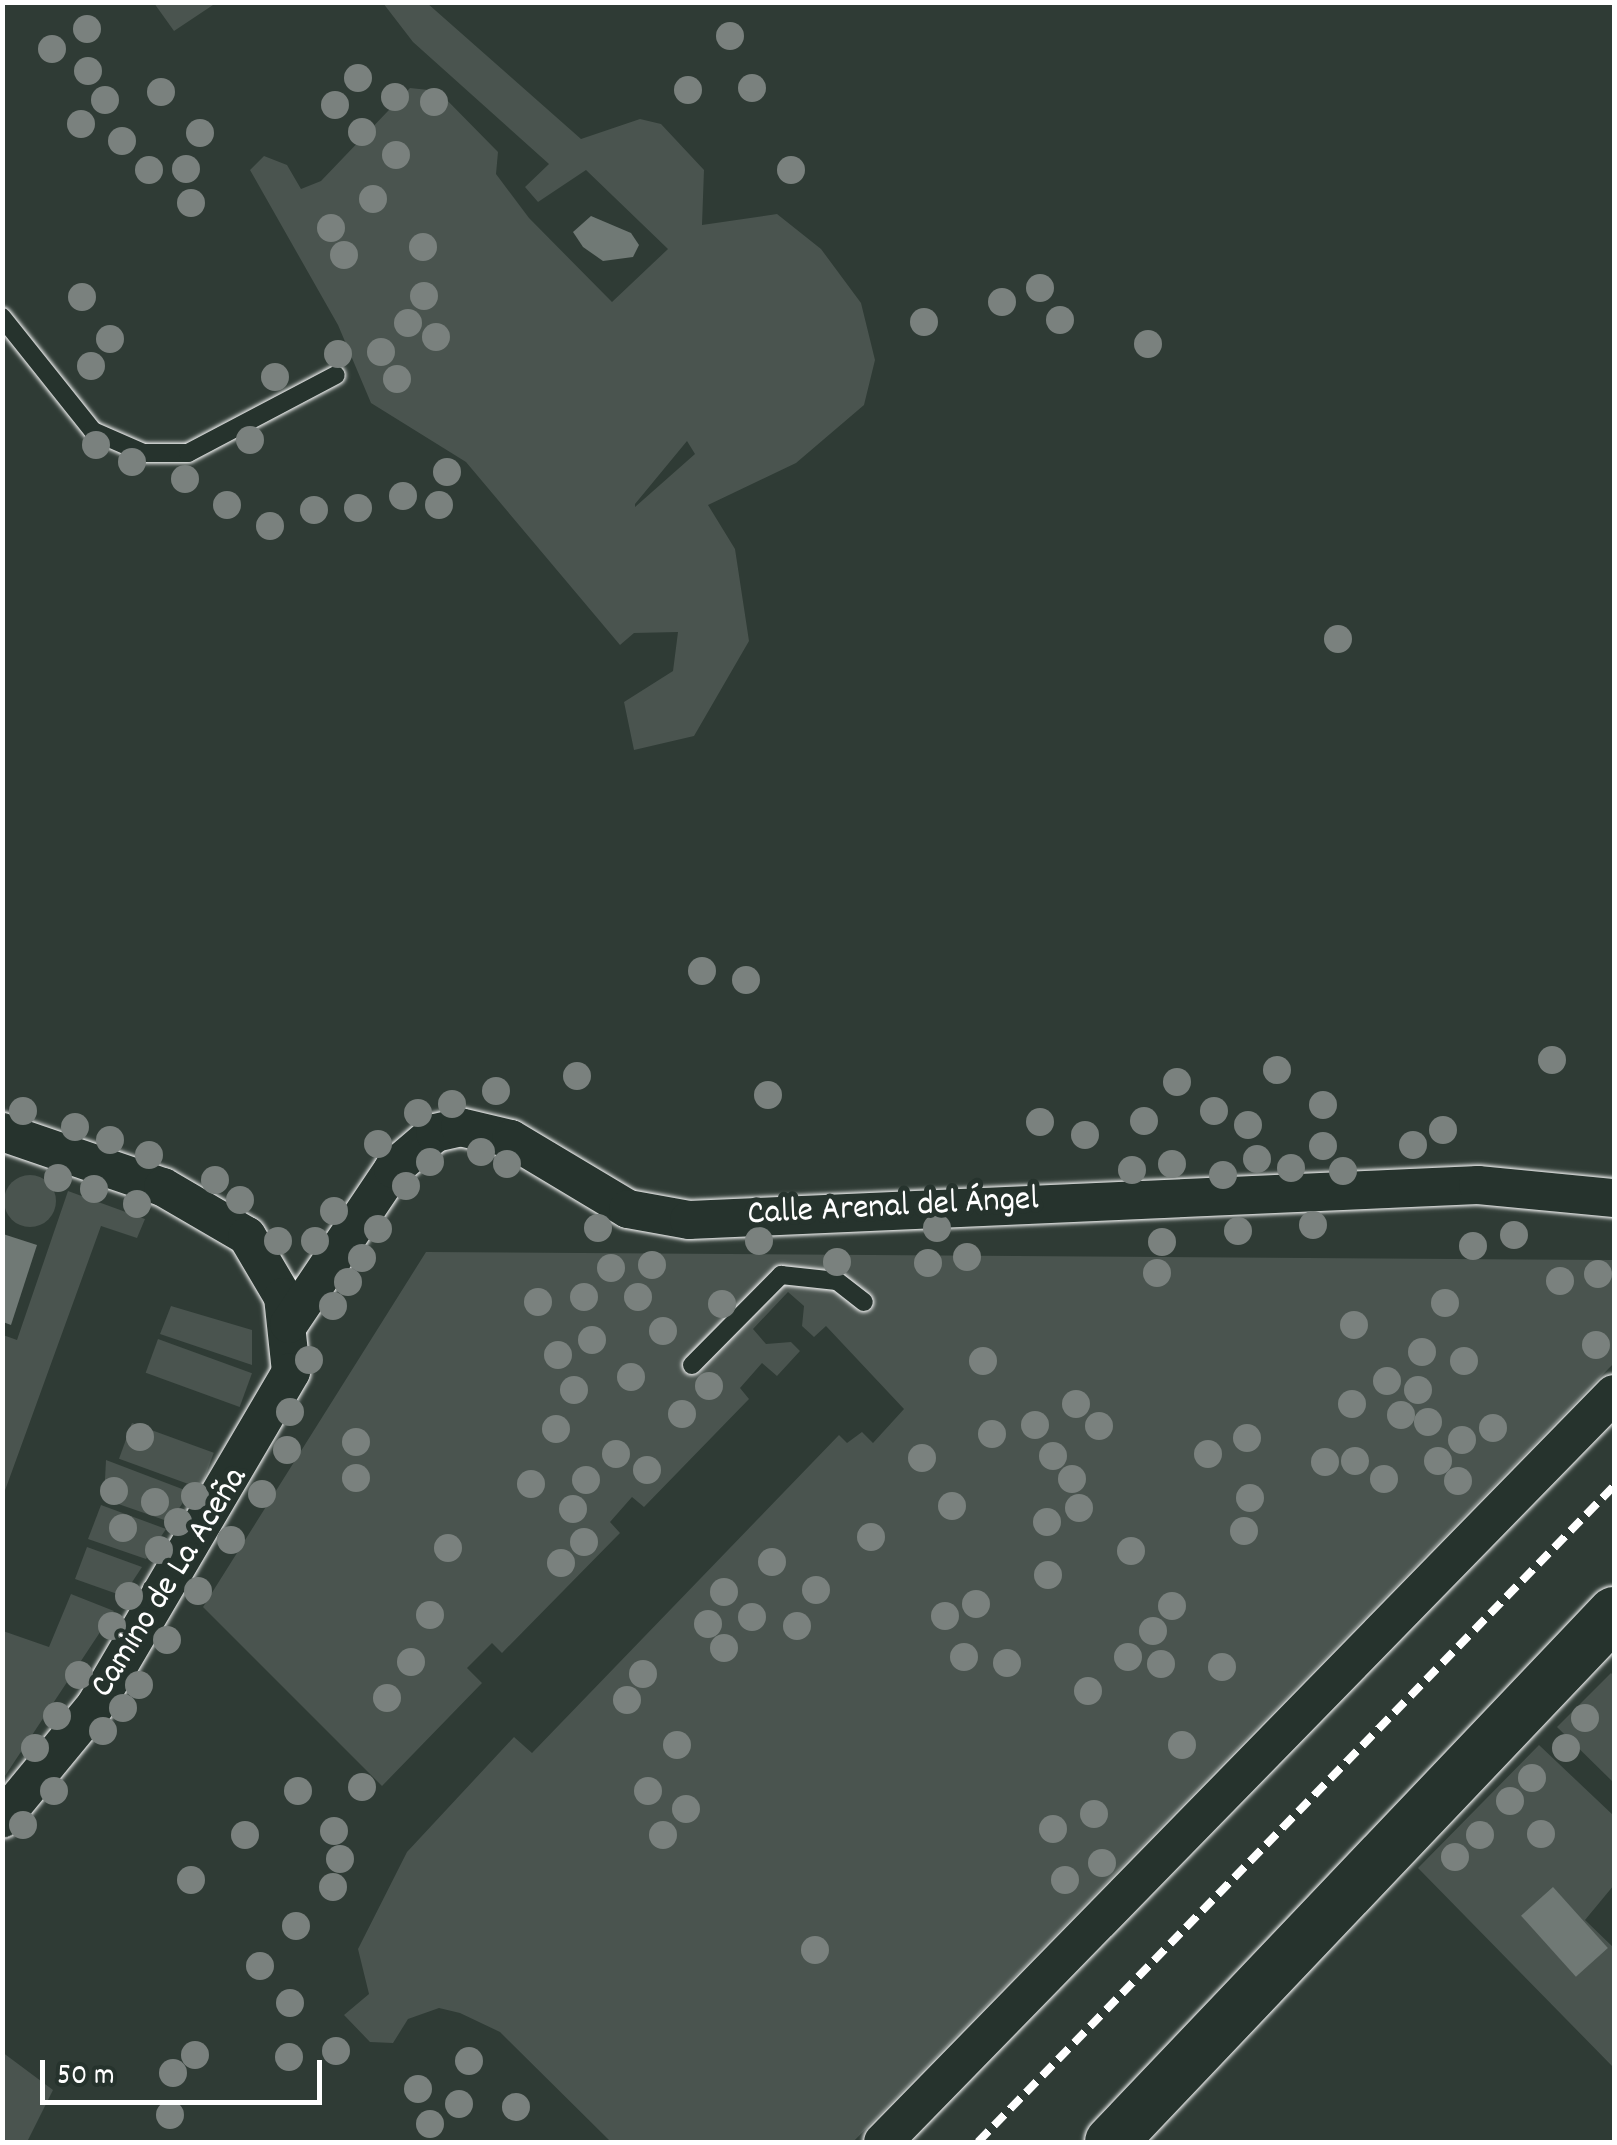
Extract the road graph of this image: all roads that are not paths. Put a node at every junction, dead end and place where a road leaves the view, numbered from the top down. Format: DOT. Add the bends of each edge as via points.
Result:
graph roads {
  1 [pos="2,318"];
  2 [pos="336,375"];
  3 [pos="2,1132"];
  4 [pos="1614,1198"];
  5 [pos="864,1302"];
  6 [pos="289,1324"];
  7 [pos="692,1365"];
  8 [pos="1614,1394"];
  9 [pos="1614,1612"];
  10 [pos="2,1819"];
  11 [pos="883,2142"];
  12 [pos="1111,2142"];
  1 -- 2 [label="lane" via="93,431 143,453 188,453"];
  3 -- 6 [label="street, Camino de La Aceña" via="214,1210 273,1270"];
  4 -- 6 [label="street, Calle Arenal del Ángel" via="1478,1185 689,1220 628,1209 511,1138 460,1127 435,1133 393,1169"];
  5 -- 7 [label="lane" via="837,1281 782,1275"];
  6 -- 10 [label="street, Camino de La Aceña" via="291,1372 271,1418 95,1706"];
  8 -- 11 [label="street"];
  9 -- 12 [label="street"];
}
